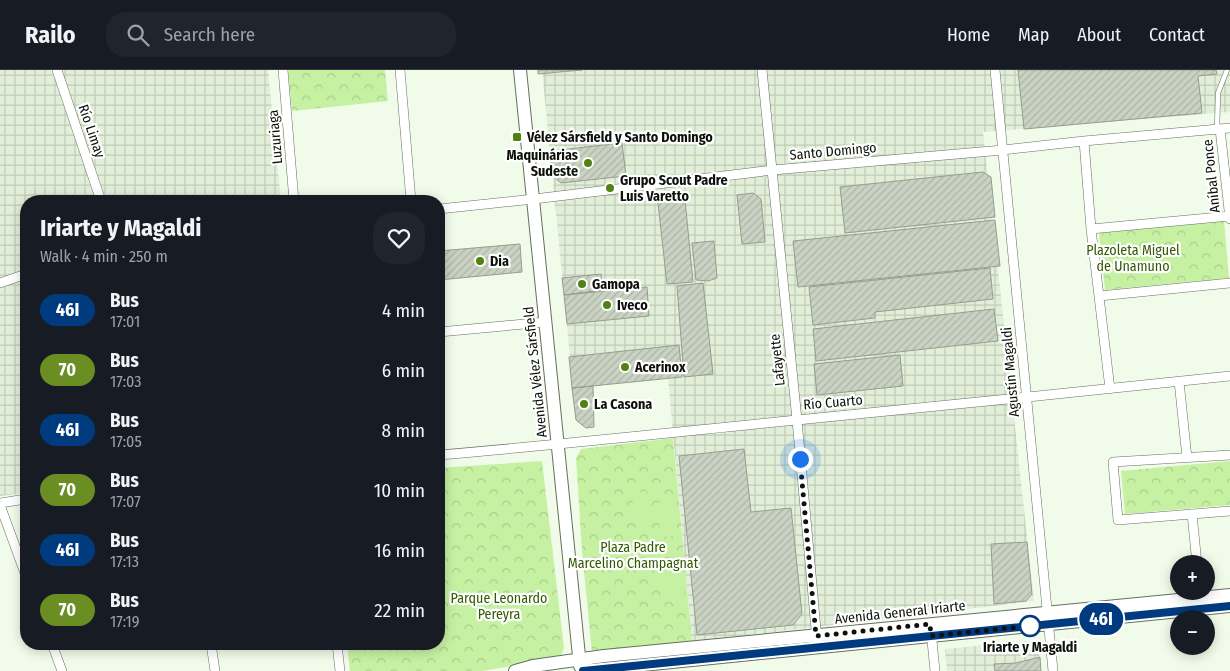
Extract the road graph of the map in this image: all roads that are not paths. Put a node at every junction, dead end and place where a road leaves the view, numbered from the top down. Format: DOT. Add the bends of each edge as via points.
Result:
graph roads {
  1 [pos="57,70"];
  2 [pos="283,70"];
  3 [pos="400,70"];
  4 [pos="520,70"];
  5 [pos="762,70"];
  6 [pos="995,70"];
  7 [pos="1226,70"];
  8 [pos="1227,76"];
  9 [pos="1230,128"];
  10 [pos="1218,130"];
  11 [pos="1084,141"];
  12 [pos="1003,150"];
  13 [pos="773,170"];
  14 [pos="99,195"];
  15 [pos="293,195"];
  16 [pos="410,195"];
  17 [pos="534,199"];
  18 [pos="445,208"];
  19 [pos="1230,218"];
  20 [pos="1091,229"];
  21 [pos="20,276"];
  22 [pos="0,283"];
  23 [pos="1230,283"];
  24 [pos="1099,296"];
  25 [pos="546,322"];
  26 [pos="445,331"];
  27 [pos="1230,376"];
  28 [pos="1180,381"];
  29 [pos="1110,389"];
  30 [pos="1026,398"];
  31 [pos="797,420"];
  32 [pos="558,445"];
  33 [pos="445,454"];
  34 [pos="1230,455"];
  35 [pos="1187,458"];
  36 [pos="20,500"];
  37 [pos="0,504"];
  38 [pos="1230,511"];
  39 [pos="1192,514"];
  40 [pos="1196,555"];
  41 [pos="20,559"];
  42 [pos="1230,595"];
  43 [pos="1215,597"];
  44 [pos="1192,600"];
  45 [pos="1204,600"];
  46 [pos="1230,606"];
  47 [pos="1048,618"];
  48 [pos="931,630"];
  49 [pos="817,641"];
  50 [pos="54,650"];
  51 [pos="212,650"];
  52 [pos="338,650"];
  53 [pos="581,667"];
  54 [pos="62,671"];
  55 [pos="215,671"];
  56 [pos="340,671"];
  57 [pos="514,671"];
  58 [pos="935,671"];
  59 [pos="1053,671"];
  1 -- 14 [label="street, Río Limay"];
  2 -- 15 [label="street, Luzuriaga"];
  3 -- 16 [label="street"];
  4 -- 17 [label="main road, Avenida Vélez Sársfield"];
  5 -- 13 [label="street, Lafayette"];
  6 -- 12 [label="street, Agustín Magaldi"];
  7 -- 8 [label="lane"];
  8 -- 10 [label="lane" via="1218,93"];
  9 -- 10 [label="street, Santo Domingo"];
  10 -- 11 [label="street, Santo Domingo"];
  10 -- 19 [label="street, Aníbal Ponce"];
  11 -- 12 [label="street, Santo Domingo"];
  11 -- 20 [label="street"];
  12 -- 13 [label="street, Santo Domingo"];
  12 -- 30 [label="street, Agustín Magaldi"];
  13 -- 17 [label="street, Santo Domingo"];
  13 -- 31 [label="street, Lafayette"];
  17 -- 18 [label="street, Santo Domingo"];
  17 -- 25 [label="main road, Avenida Vélez Sársfield"];
  19 -- 20 [label="street"];
  20 -- 24 [label="street"];
  21 -- 22 [label="street"];
  23 -- 24 [label="street"];
  24 -- 29 [label="street"];
  25 -- 26 [label="street"];
  25 -- 32 [label="main road, Avenida Vélez Sársfield"];
  27 -- 28 [label="street, Río Cuarto"];
  28 -- 29 [label="street, Río Cuarto"];
  28 -- 35 [label="street"];
  29 -- 30 [label="street, Río Cuarto"];
  30 -- 31 [label="street, Río Cuarto"];
  30 -- 47 [label="street, Agustín Magaldi"];
  31 -- 32 [label="street, Río Cuarto"];
  31 -- 49 [label="street, Lafayette"];
  32 -- 33 [label="street, Río Cuarto"];
  32 -- 53 [label="main road, Avenida Vélez Sársfield"];
  34 -- 35 [label="street"];
  35 -- 39 [label="street" via="1113,462 1118,520"];
  36 -- 37 [label="street"];
  37 -- 41 [label="street"];
  38 -- 39 [label="street"];
  39 -- 40 [label="street"];
  42 -- 43 [label="main road, Avenida General Iriarte"];
  44 -- 47 [label="main road, Avenida General Iriarte"];
  45 -- 46 [label="main road, Avenida General Iriarte"];
  47 -- 48 [label="main road, Avenida General Iriarte"];
  47 -- 59 [label="street, Agustín Magaldi"];
  48 -- 49 [label="main road, Avenida General Iriarte"];
  48 -- 58 [label="street"];
  49 -- 53 [label="main road, Avenida General Iriarte"];
  50 -- 54 [label="street"];
  51 -- 55 [label="street"];
  52 -- 56 [label="street"];
  53 -- 57 [label="main road, Avenida General Iriarte" via="533,666"];
}
